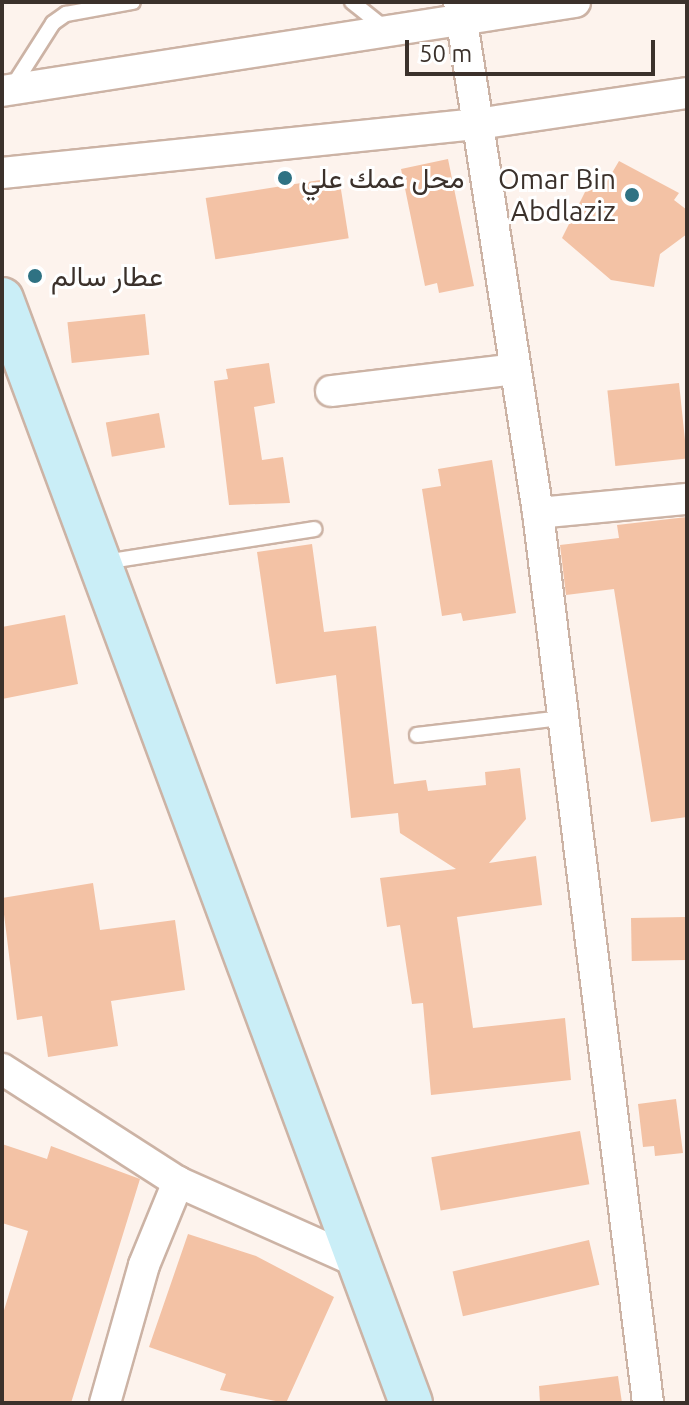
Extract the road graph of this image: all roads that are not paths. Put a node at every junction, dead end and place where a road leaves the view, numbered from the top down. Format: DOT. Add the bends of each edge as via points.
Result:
graph roads {
  1 [pos="133,2"];
  2 [pos="352,2"];
  3 [pos="575,2"];
  4 [pos="460,11"];
  5 [pos="388,31"];
  6 [pos="6,90"];
  7 [pos="687,93"];
  8 [pos="477,124"];
  9 [pos="2,173"];
  10 [pos="2,299"];
  11 [pos="515,369"];
  12 [pos="331,391"];
  13 [pos="687,499"];
  14 [pos="538,513"];
  15 [pos="314,529"];
  16 [pos="100,563"];
  17 [pos="562,718"];
  18 [pos="417,735"];
  19 [pos="2,1069"];
  20 [pos="178,1182"];
  21 [pos="360,1263"];
  22 [pos="105,1403"];
  23 [pos="411,1403"];
  24 [pos="648,1403"];
  1 -- 6 [label="lane" via="66,14 53,23"];
  2 -- 5 [label="lane"];
  3 -- 4 [label="street"];
  4 -- 5 [label="street"];
  4 -- 8 [label="street"];
  5 -- 6 [label="street"];
  7 -- 8 [label="street"];
  8 -- 9 [label="street"];
  8 -- 11 [label="street"];
  10 -- 16 [label="street"];
  11 -- 12 [label="street"];
  11 -- 14 [label="street"];
  13 -- 14 [label="street"];
  14 -- 17 [label="street"];
  15 -- 16 [label="lane"];
  16 -- 21 [label="street"];
  17 -- 18 [label="lane"];
  17 -- 24 [label="street"];
  19 -- 20 [label="street"];
  20 -- 21 [label="street"];
  20 -- 22 [label="street" via="144,1265"];
  21 -- 23 [label="street"];
}
